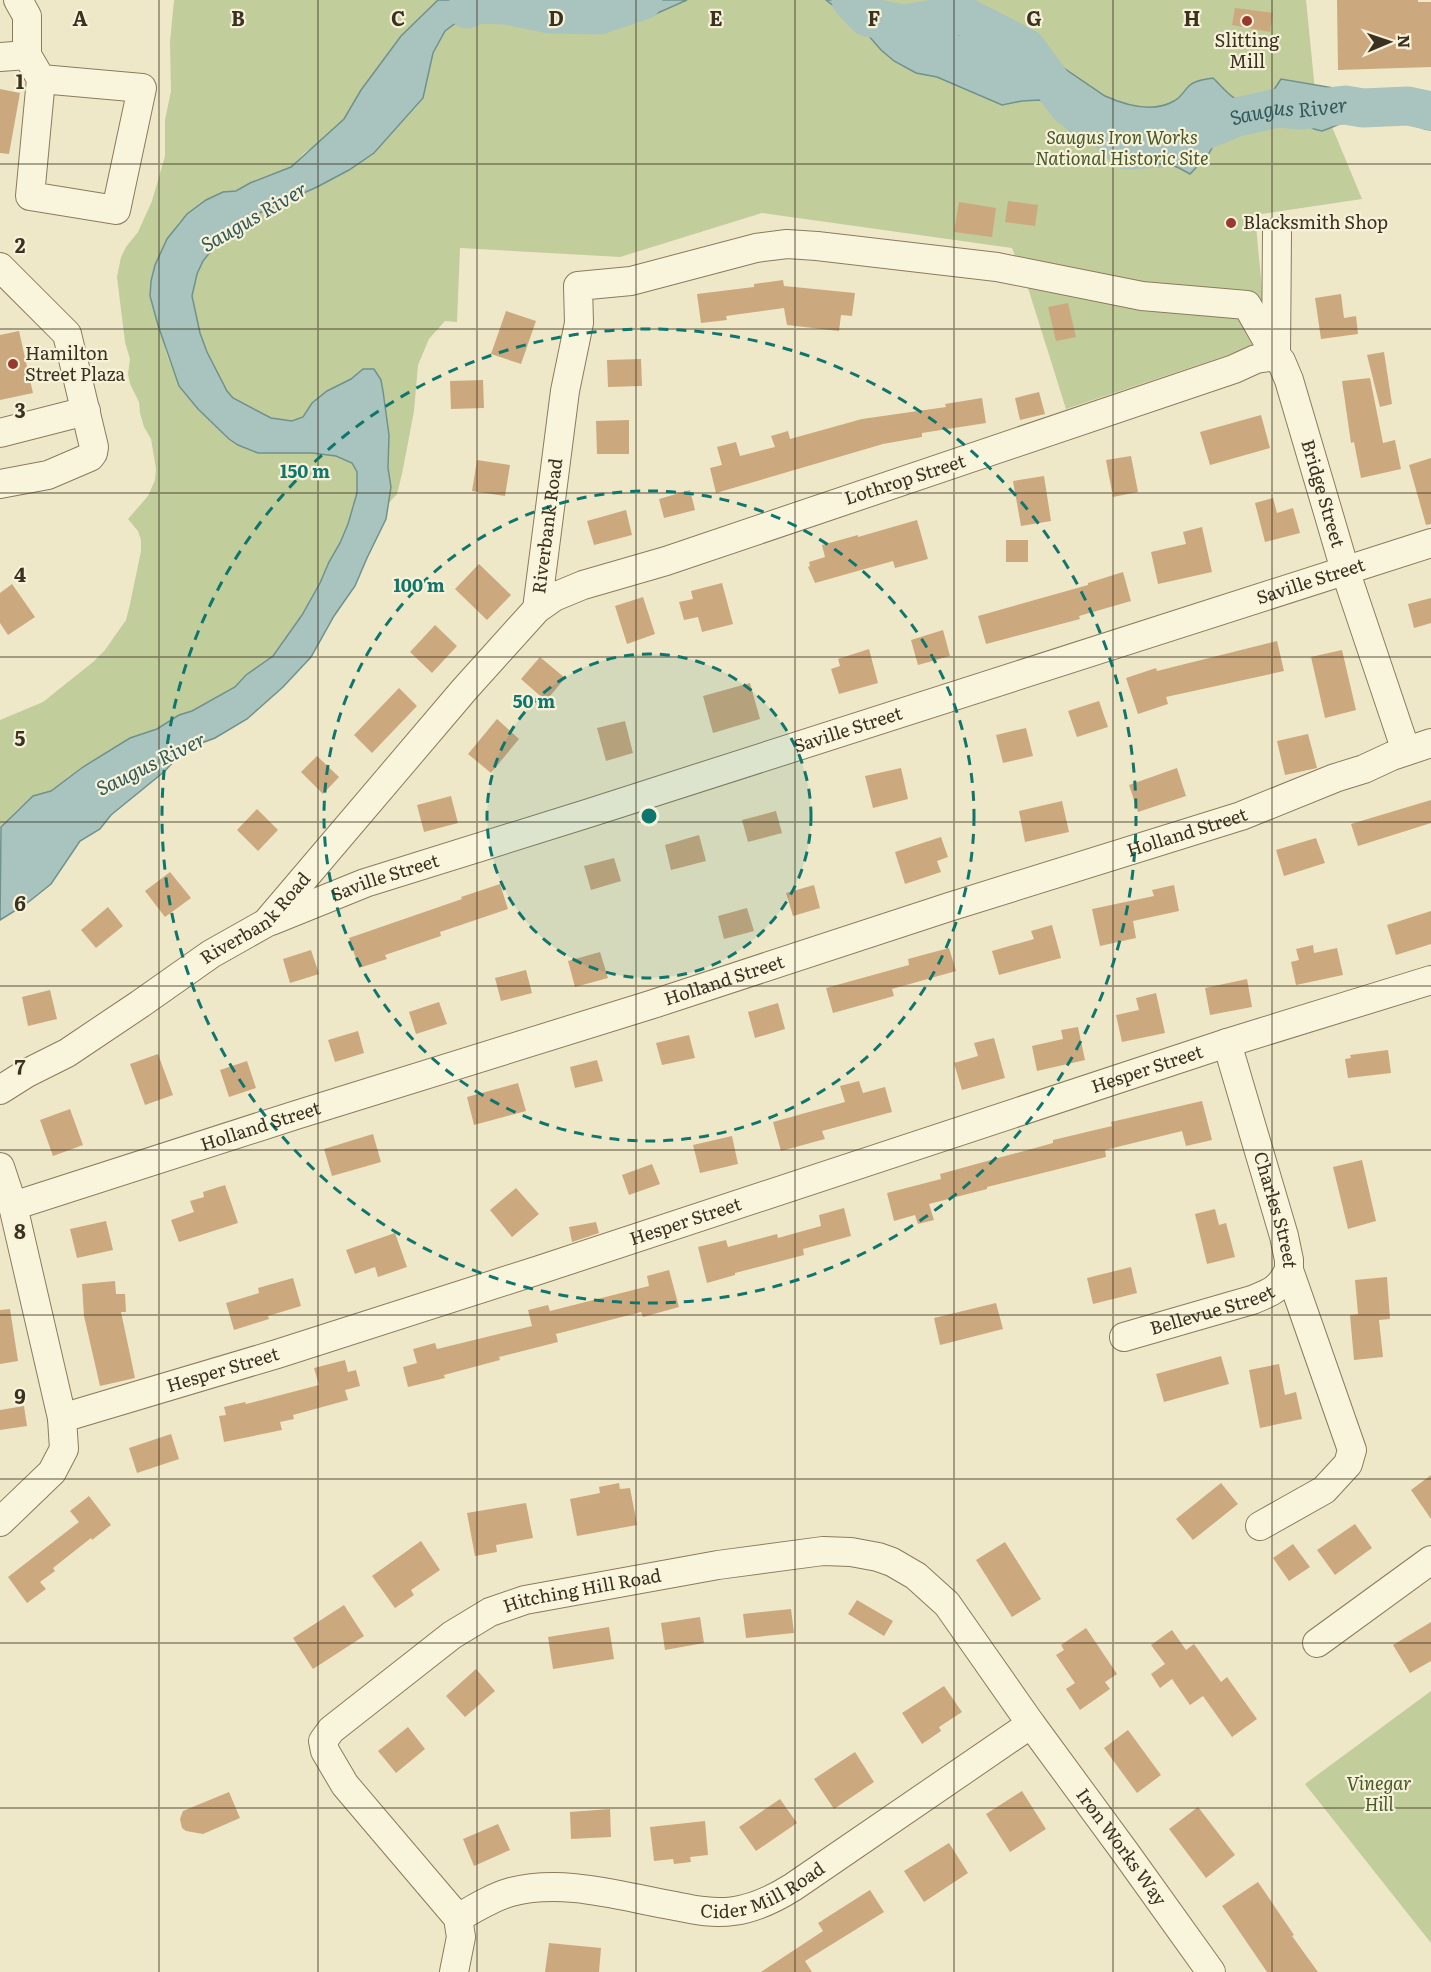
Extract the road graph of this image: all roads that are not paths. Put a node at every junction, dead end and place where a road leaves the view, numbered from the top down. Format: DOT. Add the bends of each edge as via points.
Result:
graph roads {
  1 [pos="23,2"];
  2 [pos="23,63"];
  3 [pos="1277,232"];
  4 [pos="0,267"];
  5 [pos="1276,356"];
  6 [pos="86,411"];
  7 [pos="0,433"];
  8 [pos="0,484"];
  9 [pos="1431,543"];
  10 [pos="1345,570"];
  11 [pos="537,609"];
  12 [pos="1418,747"];
  13 [pos="266,923"];
  14 [pos="1431,980"];
  15 [pos="1227,1043"];
  16 [pos="0,1090"];
  17 [pos="0,1167"];
  18 [pos="13,1206"];
  19 [pos="1289,1270"];
  20 [pos="1124,1337"];
  21 [pos="62,1418"];
  22 [pos="0,1522"];
  23 [pos="1260,1526"];
  24 [pos="1431,1560"];
  25 [pos="1317,1643"];
  26 [pos="1031,1724"];
  27 [pos="458,1918"];
  28 [pos="454,1972"];
  29 [pos="1211,1972"];
  1 -- 2 [label="street" via="27,16"];
  2 -- 2 [label="street" via="30,196 116,210 142,88"];
  3 -- 5 [label="street, Bridge Street"];
  4 -- 6 [label="street" via="67,334"];
  5 -- 10 [label="street, Bridge Street" via="1288,380"];
  5 -- 11 [label="street, Lothrop Street" via="1256,359 979,456 584,585"];
  5 -- 11 [label="street, Riverbank Road" via="1247,305 1142,296 998,267 787,244 756,248 631,280 578,286 579,323"];
  6 -- 7 [label="street"];
  6 -- 8 [label="street" via="94,447 90,457 48,475"];
  9 -- 10 [label="street, Saville Street"];
  10 -- 12 [label="street, Bridge Street"];
  10 -- 13 [label="street, Saville Street" via="365,883"];
  11 -- 13 [label="street, Riverbank Road"];
  12 -- 18 [label="street, Holland Street" via="1240,816"];
  13 -- 16 [label="street, Riverbank Road" via="211,954 67,1053"];
  14 -- 15 [label="street, Hesper Street"];
  15 -- 19 [label="street, Charles Street" via="1284,1236"];
  15 -- 21 [label="street, Hesper Street" via="517,1278"];
  17 -- 18 [label="street"];
  18 -- 21 [label="street"];
  19 -- 20 [label="street, Bellevue Street" via="1282,1284 1270,1293"];
  19 -- 23 [label="street, Charles Street" via="1352,1450 1348,1464 1324,1490"];
  21 -- 22 [label="street" via="64,1449 52,1472"];
  24 -- 25 [label="street"];
  26 -- 27 [label="street, Cider Mill Road" via="793,1887 759,1905 707,1912 551,1887 501,1895"];
  26 -- 27 [label="street, Hitching Hill Road" via="938,1594 904,1568 872,1556 823,1551 718,1565 525,1600 490,1611 452,1635 330,1730 323,1741 345,1785"];
  26 -- 29 [label="street, Iron Works Way"];
  27 -- 28 [label="street" via="461,1937"];
}
